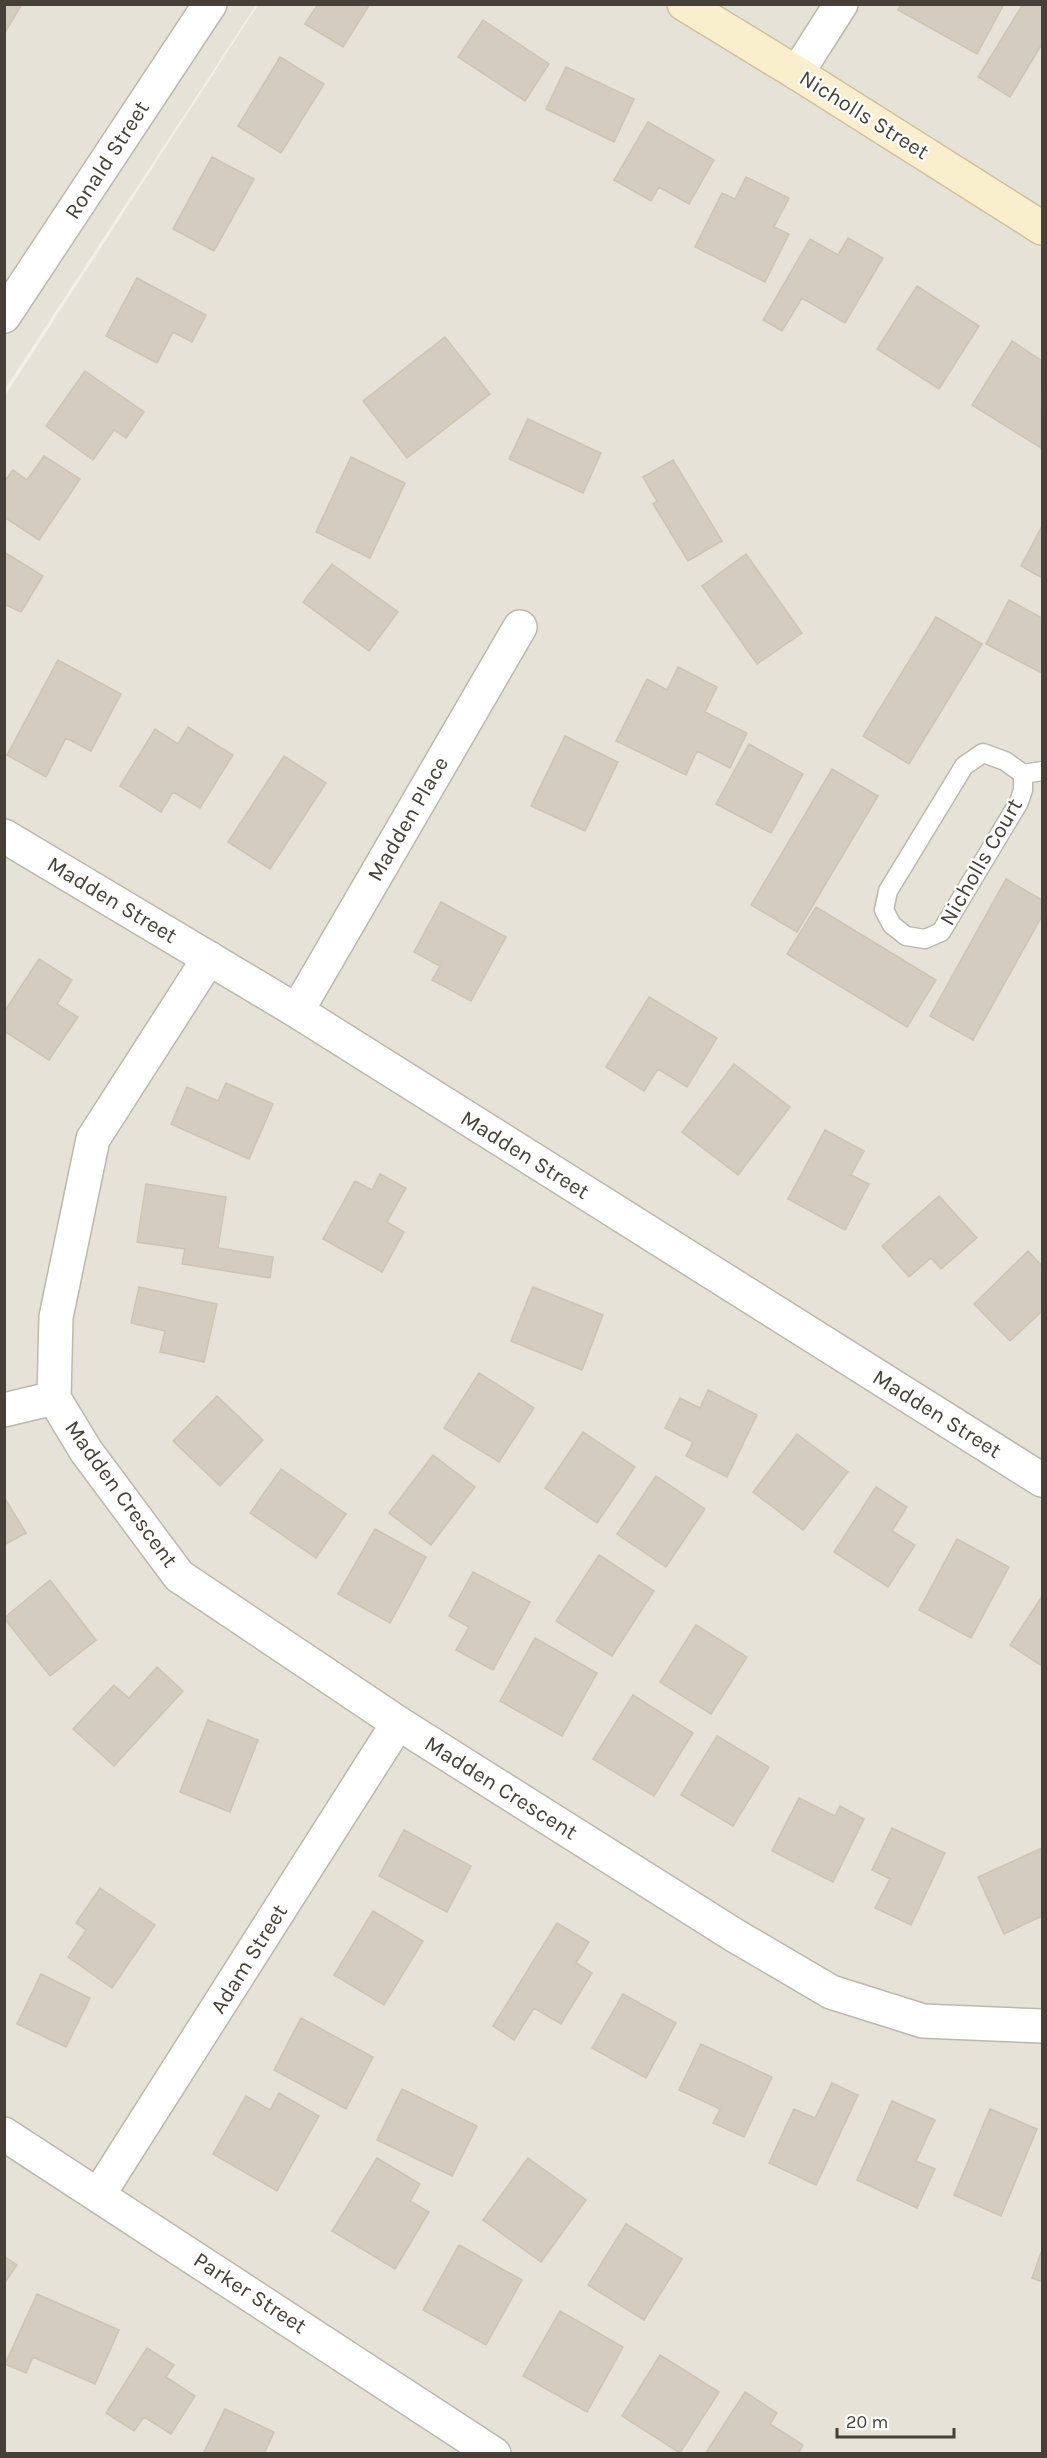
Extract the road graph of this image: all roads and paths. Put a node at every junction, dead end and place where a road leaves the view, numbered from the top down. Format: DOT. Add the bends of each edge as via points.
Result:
graph roads {
  1 [pos="210,4"];
  2 [pos="684,4"];
  3 [pos="841,4"];
  4 [pos="797,73"];
  5 [pos="1042,228"];
  6 [pos="4,316"];
  7 [pos="520,627"];
  8 [pos="1042,771"];
  9 [pos="1023,774"];
  10 [pos="4,836"];
  11 [pos="209,958"];
  12 [pos="297,1011"];
  13 [pos="54,1398"];
  14 [pos="4,1410"];
  15 [pos="1041,1477"];
  16 [pos="398,1723"];
  17 [pos="1042,2026"];
  18 [pos="4,2134"];
  19 [pos="99,2194"];
  20 [pos="494,2454"];
  1 -- 6 [label="street, Ronald Street"];
  2 -- 4 [label="street, Nicholls Street"];
  3 -- 4 [label="street"];
  4 -- 5 [label="street, Nicholls Street"];
  7 -- 12 [label="street, Madden Place"];
  8 -- 9 [label="lane, Nicholls Court"];
  9 -- 9 [label="lane, Nicholls Court" via="1005,761 983,753 964,766 888,891 884,910 892,925 906,936 925,939 941,932 1019,802"];
  10 -- 11 [label="street, Madden Street"];
  11 -- 12 [label="street, Madden Street"];
  11 -- 13 [label="street, Madden Crescent" via="93,1139 56,1317"];
  12 -- 15 [label="street, Madden Street"];
  13 -- 14 [label="street, Madden Crescent"];
  13 -- 16 [label="street, Madden Crescent" via="86,1451 180,1576"];
  16 -- 17 [label="street, Madden Crescent" via="831,1992 923,2021"];
  16 -- 19 [label="street, Adam Street"];
  18 -- 19 [label="street, Parker Street"];
  19 -- 20 [label="street, Parker Street"];
}
